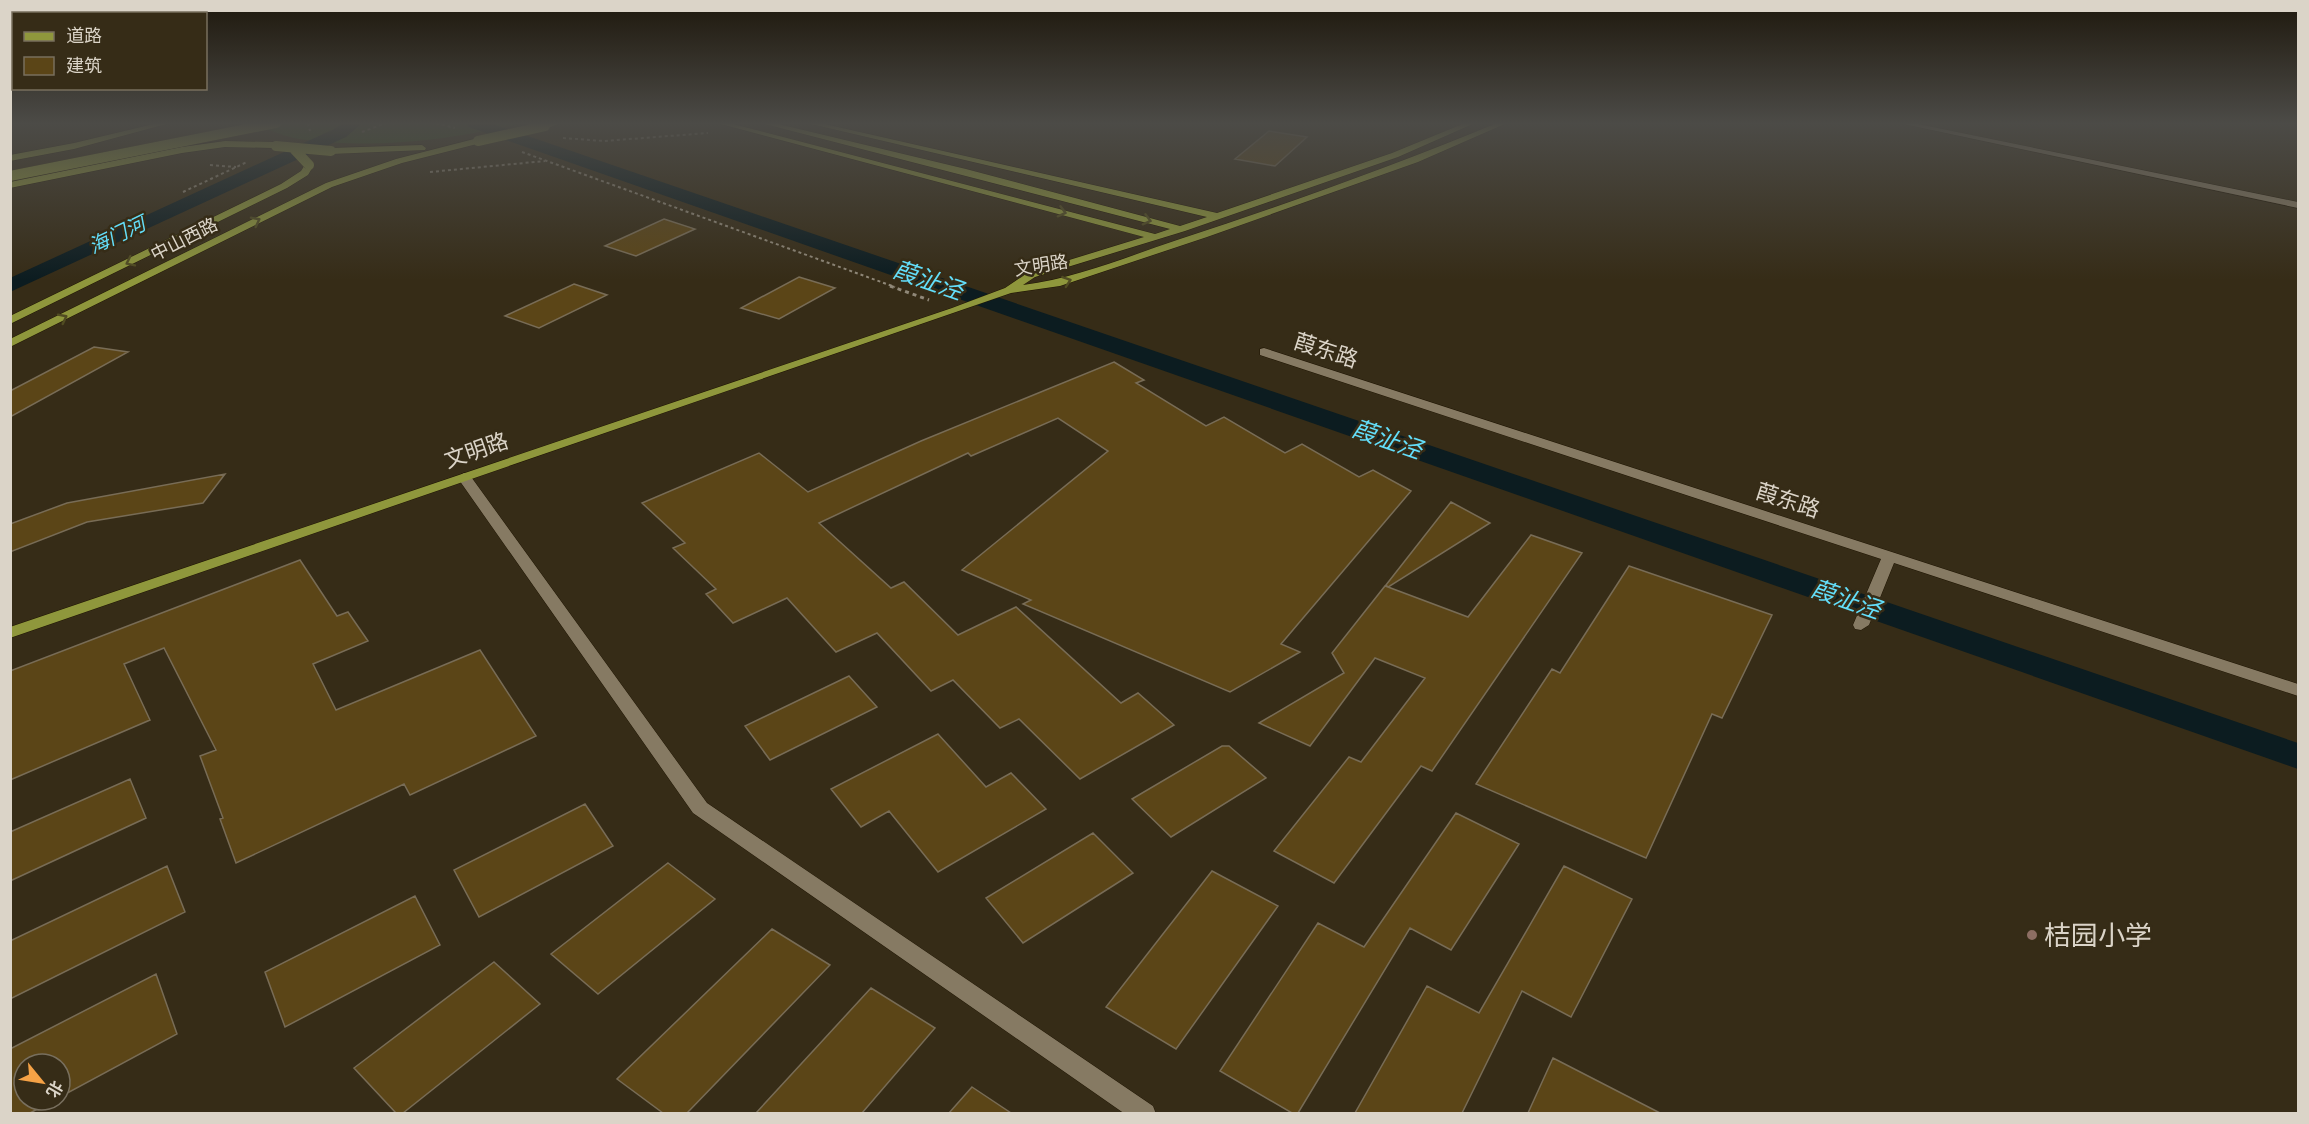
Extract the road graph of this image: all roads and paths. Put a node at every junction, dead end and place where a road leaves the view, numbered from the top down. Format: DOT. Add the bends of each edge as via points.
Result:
graph roads {
  1 [pos="59,175"];
  2 [pos="300,175"];
  3 [pos="357,175"];
  4 [pos="586,175"];
  5 [pos="922,175"];
  6 [pos="980,175"];
  7 [pos="1037,175"];
  8 [pos="1051,175"];
  9 [pos="1335,175"];
  10 [pos="1370,175"];
  11 [pos="2156,175"];
  12 [pos="1065,182"];
  13 [pos="10,185"];
  14 [pos="2298,205"];
  15 [pos="1217,216"];
  16 [pos="1240,222"];
  17 [pos="1181,229"];
  18 [pos="1203,235"];
  19 [pos="1155,237"];
  20 [pos="1009,290"];
  21 [pos="956,310"];
  22 [pos="10,321"];
  23 [pos="10,344"];
  24 [pos="1264,352"];
  25 [pos="464,477"];
  26 [pos="1890,556"];
  27 [pos="1861,625"];
  28 [pos="10,633"];
  29 [pos="2298,690"];
  30 [pos="1145,1113"];
  1 -- 13 [label="main road"];
  2 -- 22 [label="main road, 中山西路, one-way, bridge"];
  23 -- 3 [label="main road, 中山西路, one-way" via="329,185"];
  4 -- 21 [label="path"];
  5 -- 19 [label="main road, one-way"];
  6 -- 17 [label="main road, one-way"];
  7 -- 12 [label="main road"];
  8 -- 12 [label="main road"];
  9 -- 15 [label="main road, 文明路"];
  10 -- 16 [label="main road, 文明路"];
  11 -- 14 [label="street"];
  12 -- 15 [label="main road"];
  15 -- 16 [label="main road"];
  15 -- 17 [label="main road, 文明路"];
  16 -- 18 [label="main road, 文明路"];
  17 -- 18 [label="main road"];
  17 -- 19 [label="main road, 文明路"];
  18 -- 19 [label="main road"];
  20 -- 18 [label="main road, 文明路, one-way" via="1056,284"];
  19 -- 20 [label="main road, 文明路" via="1031,275"];
  20 -- 21 [label="main road, 文明路"];
  21 -- 25 [label="main road, 文明路"];
  24 -- 26 [label="street, 葭东路"];
  25 -- 28 [label="main road, 文明路"];
  25 -- 30 [label="street" via="700,808"];
  26 -- 27 [label="street"];
  26 -- 29 [label="street, 葭东路"];
}
